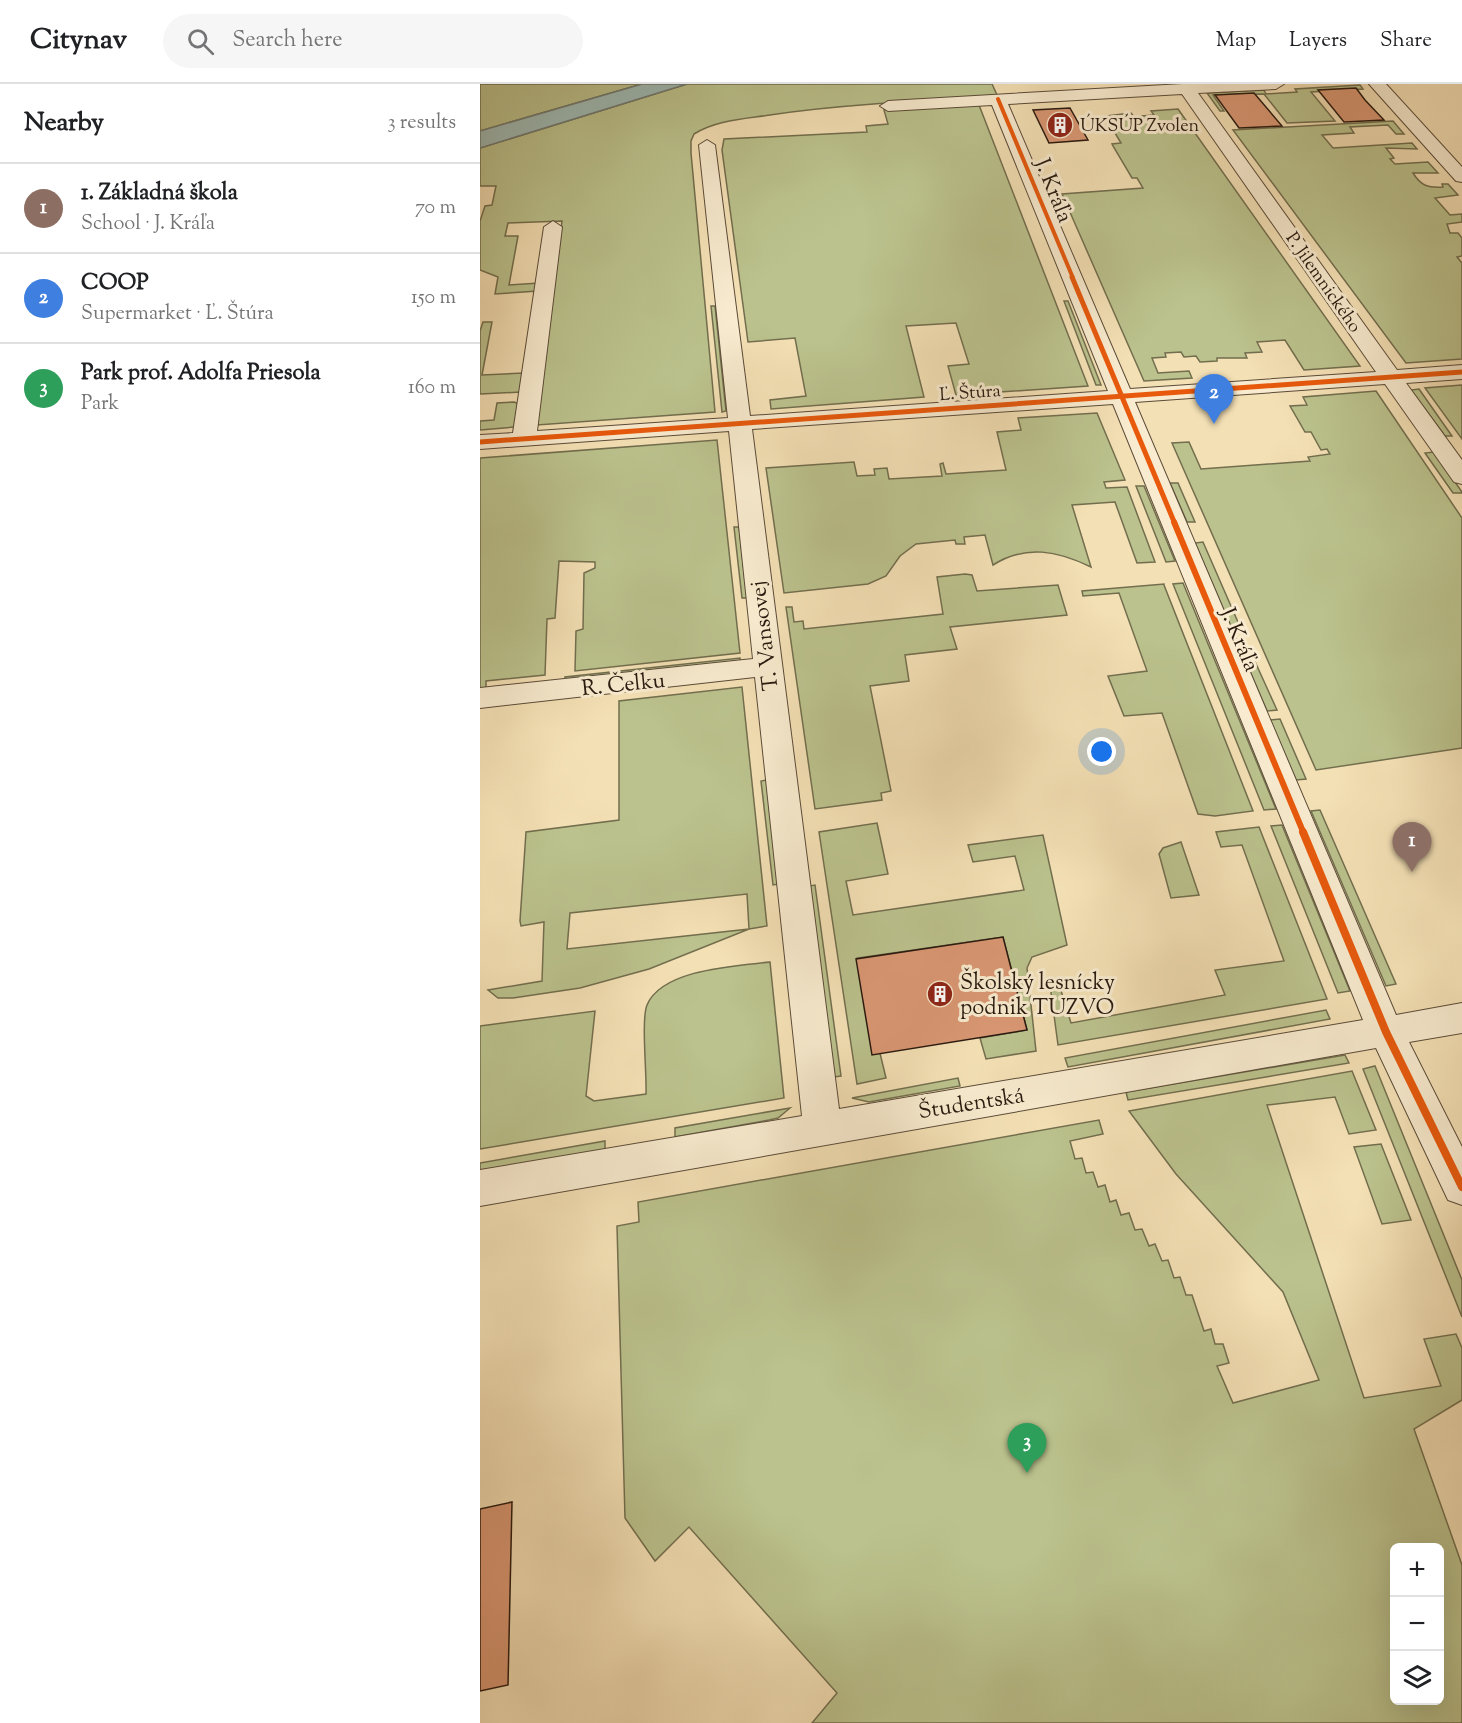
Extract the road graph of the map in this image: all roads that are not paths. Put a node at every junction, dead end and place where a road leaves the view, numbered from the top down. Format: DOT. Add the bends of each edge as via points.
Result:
graph roads {
  1 [pos="1276,84"];
  2 [pos="1377,84"];
  3 [pos="1186,88"];
  4 [pos="998,99"];
  5 [pos="888,106"];
  6 [pos="707,145"];
  7 [pos="1462,177"];
  8 [pos="553,227"];
  9 [pos="1462,372"];
  10 [pos="1391,377"];
  11 [pos="1120,396"];
  12 [pos="738,424"];
  13 [pos="524,439"];
  14 [pos="480,442"];
  15 [pos="1462,477"];
  16 [pos="767,667"];
  17 [pos="480,698"];
  18 [pos="1462,1018"];
  19 [pos="1386,1032"];
  20 [pos="822,1127"];
  21 [pos="1462,1187"];
  22 [pos="480,1188"];
  1 -- 3 [label="street"];
  2 -- 7 [label="street"];
  3 -- 4 [label="street"];
  3 -- 10 [label="street, P. Jilemnického"];
  4 -- 5 [label="street"];
  4 -- 11 [label="street, J. Kráľa"];
  6 -- 12 [label="street, T. Vansovej"];
  8 -- 13 [label="street"];
  9 -- 10 [label="street, Ľ. Štúra"];
  10 -- 11 [label="street, Ľ. Štúra"];
  10 -- 15 [label="street, P. Jilemnického"];
  11 -- 12 [label="street, Ľ. Štúra"];
  11 -- 19 [label="street, J. Kráľa"];
  12 -- 13 [label="street, Ľ. Štúra"];
  12 -- 16 [label="street, T. Vansovej"];
  13 -- 14 [label="street, Ľ. Štúra"];
  16 -- 17 [label="street, R. Čelku"];
  16 -- 20 [label="street, T. Vansovej"];
  18 -- 19 [label="street, Študentská"];
  19 -- 20 [label="street, Študentská"];
  19 -- 21 [label="street, J. Kráľa"];
  20 -- 22 [label="street, Študentská"];
}
